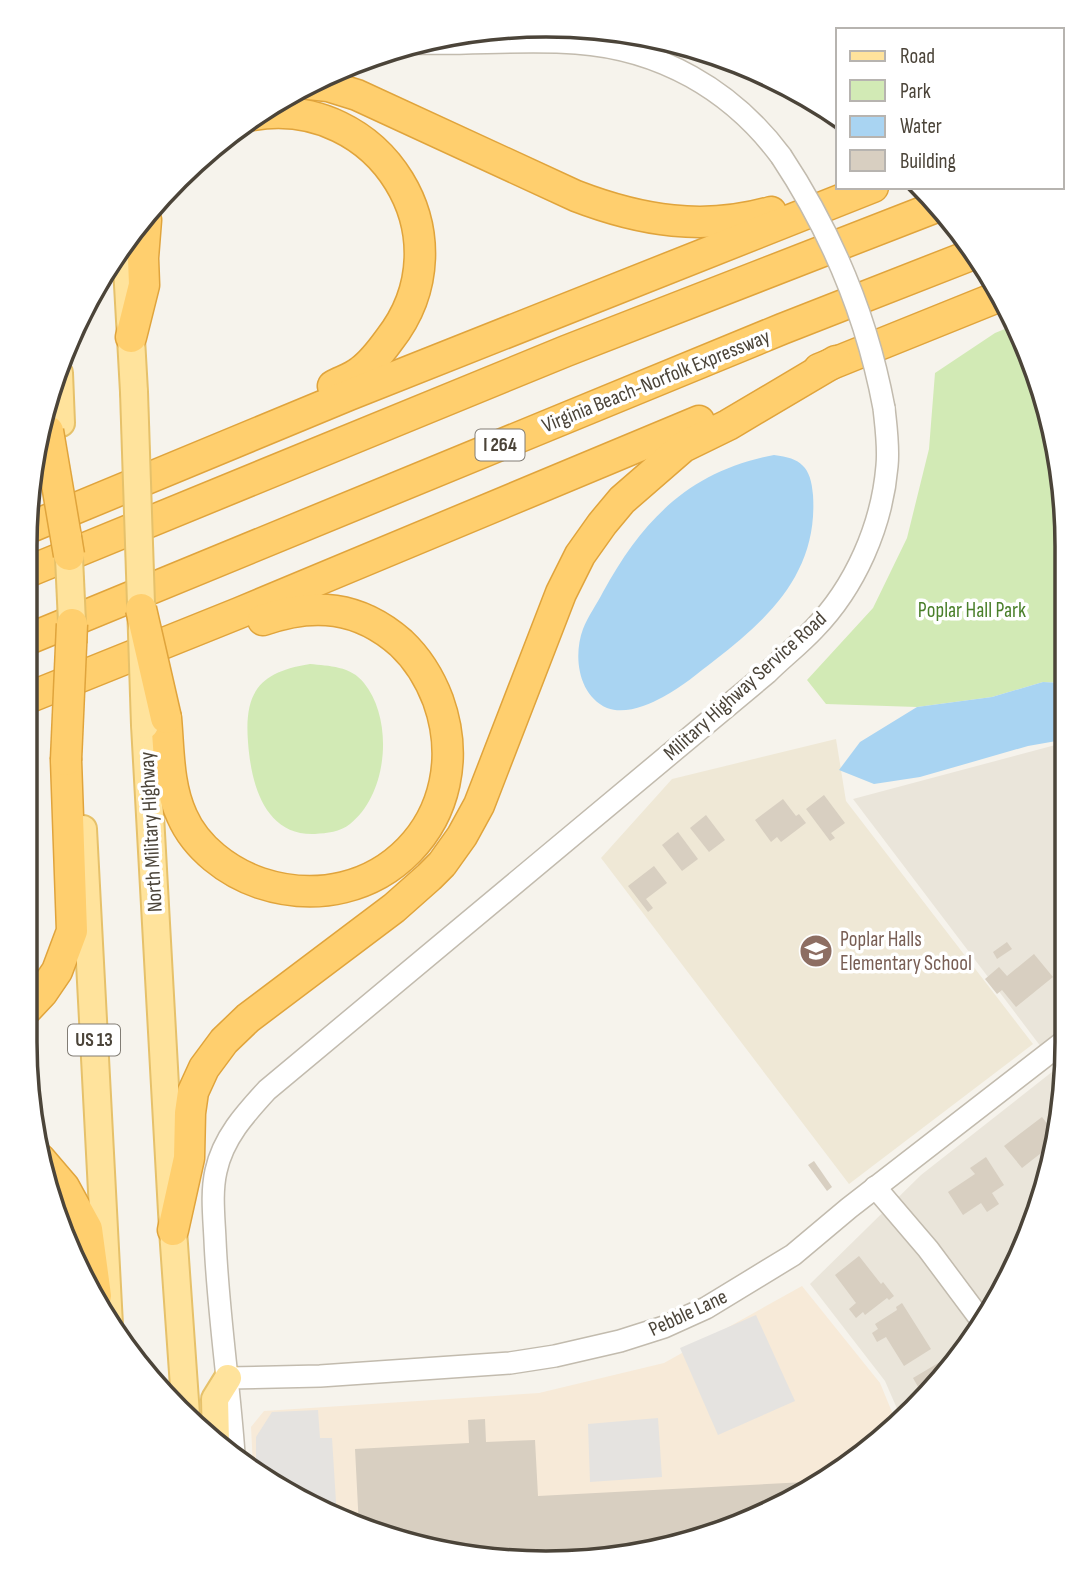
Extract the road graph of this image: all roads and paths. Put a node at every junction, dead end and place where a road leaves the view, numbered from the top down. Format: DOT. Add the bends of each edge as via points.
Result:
graph roads {
  1 [pos="471,43"];
  2 [pos="328,86"];
  3 [pos="276,114"];
  4 [pos="848,189"];
  5 [pos="868,189"];
  6 [pos="929,210"];
  7 [pos="145,232"];
  8 [pos="127,258"];
  9 [pos="966,258"];
  10 [pos="991,299"];
  11 [pos="131,337"];
  12 [pos="836,361"];
  13 [pos="52,423"];
  14 [pos="225,446"];
  15 [pos="111,494"];
  16 [pos="38,516"];
  17 [pos="38,524"];
  18 [pos="69,555"];
  19 [pos="37,568"];
  20 [pos="141,609"];
  21 [pos="72,624"];
  22 [pos="37,636"];
  23 [pos="111,663"];
  24 [pos="37,693"];
  25 [pos="155,721"];
  26 [pos="72,757"];
  27 [pos="37,998"];
  28 [pos="1055,1049"];
  29 [pos="55,1177"];
  30 [pos="875,1187"];
  31 [pos="173,1230"];
  32 [pos="93,1275"];
  33 [pos="107,1301"];
  34 [pos="976,1314"];
  35 [pos="228,1378"];
  36 [pos="185,1401"];
  37 [pos="216,1430"];
  38 [pos="233,1444"];
  1 -- 35 [label="street, Military Highway Service Road, bridge" via="574,42 633,52 691,74 751,120 801,186 860,313 884,408 887,467 867,547 852,579 814,629 267,1090 243,1117 227,1140 214,1186 217,1293"];
  2 -- 4 [label="highway" via="357,95 576,197 644,217 719,223"];
  3 -- 14 [label="highway" via="328,121 372,148 407,193 421,240 421,265 414,297 397,330 360,372"];
  5 -- 14 [label="highway"];
  6 -- 19 [label="highway" via="566,351"];
  7 -- 11 [label="highway" via="145,285"];
  8 -- 11 [label="main road"];
  9 -- 22 [label="highway, Virginia Beach-Norfolk Expressway / I 264" via="807,318"];
  10 -- 12 [label="highway"];
  11 -- 20 [label="main road, bridge"];
  12 -- 23 [label="highway" via="553,483"];
  12 -- 31 [label="highway" via="683,447 622,500 602,524 561,593 478,806 442,864 394,908 248,1018 204,1068 193,1092 189,1158"];
  13 -- 18 [label="highway, bridge"];
  14 -- 15 [label="highway"];
  15 -- 16 [label="highway"];
  15 -- 17 [label="highway"];
  18 -- 21 [label="main road, bridge"];
  20 -- 25 [label="highway, bridge"];
  21 -- 26 [label="highway, bridge"];
  23 -- 24 [label="highway"];
  23 -- 25 [label="highway" via="286,612 313,608 358,617 401,644 432,685 447,739 445,784 425,830 378,874 331,891 282,890 226,866 193,834 172,788"];
  25 -- 31 [label="main road, North Military Highway"];
  26 -- 27 [label="highway" via="72,931 57,971"];
  26 -- 33 [label="main road, US 13"];
  28 -- 30 [label="street, Pebble Lane"];
  29 -- 32 [label="highway" via="87,1229"];
  30 -- 34 [label="street"];
  30 -- 35 [label="street, Pebble Lane" via="793,1255 753,1281 675,1322 620,1341 510,1363"];
  31 -- 36 [label="main road, North Military Highway"];
  35 -- 37 [label="main road" via="215,1399"];
  35 -- 38 [label="street, Military Highway Service Road"];
}
